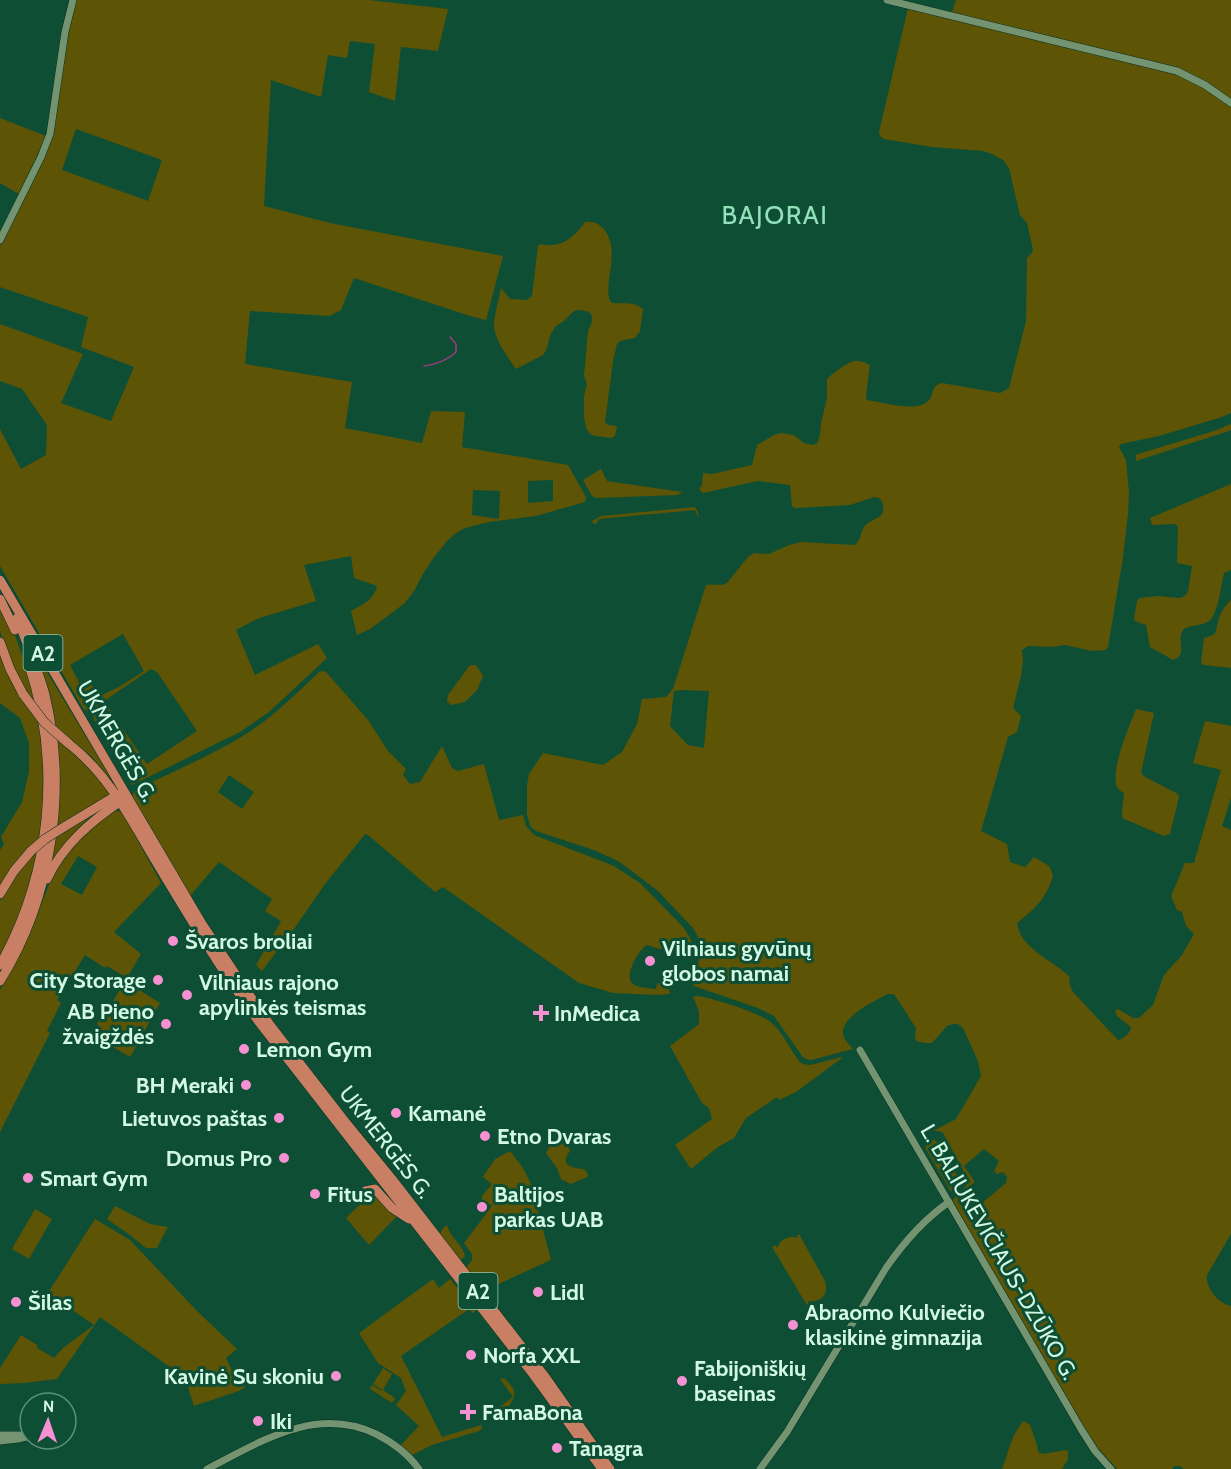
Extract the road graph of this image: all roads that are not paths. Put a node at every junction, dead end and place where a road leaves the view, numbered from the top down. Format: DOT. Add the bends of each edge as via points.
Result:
graph roads {
  1 [pos="73,0"];
  2 [pos="886,0"];
  3 [pos="1231,103"];
  4 [pos="0,240"];
  5 [pos="1,582"];
  6 [pos="0,599"];
  7 [pos="0,642"];
  8 [pos="121,796"];
  9 [pos="0,894"];
  10 [pos="38,897"];
  11 [pos="0,965"];
  12 [pos="0,981"];
  13 [pos="860,1050"];
  14 [pos="382,1172"];
  15 [pos="365,1191"];
  16 [pos="948,1202"];
  17 [pos="416,1224"];
  18 [pos="0,1435"];
  19 [pos="18,1435"];
  20 [pos="18,1439"];
  21 [pos="0,1441"];
  22 [pos="207,1469"];
  23 [pos="419,1469"];
  24 [pos="602,1469"];
  25 [pos="610,1469"];
  26 [pos="760,1469"];
  27 [pos="1111,1469"];
  1 -- 4 [label="street" via="50,134"];
  2 -- 3 [label="street" via="1177,71"];
  5 -- 8 [label="highway, UKMERGĖS G. / A2"];
  5 -- 10 [label="highway" via="40,678 53,745 53,825"];
  6 -- 11 [label="highway" via="35,686 48,776 45,834 35,880"];
  7 -- 8 [label="highway, A2, bridge" via="23,694 44,722"];
  8 -- 9 [label="highway, bridge" via="45,839 14,871"];
  8 -- 10 [label="highway" via="65,849"];
  8 -- 14 [label="highway, UKMERGĖS G. / A2" via="199,932 266,1030"];
  10 -- 12 [label="highway" via="21,943"];
  13 -- 16 [label="street, L. BALIUKEVIČIAUS-DZŪKO G."];
  14 -- 17 [label="highway, UKMERGĖS G. / A2"];
  14 -- 25 [label="highway, UKMERGĖS G. / A2" via="545,1377"];
  15 -- 17 [label="highway" via="378,1191 392,1208"];
  16 -- 26 [label="street" via="923,1222 886,1268 788,1432"];
  16 -- 27 [label="street, L. BALIUKEVIČIAUS-DZŪKO G." via="1084,1435"];
  17 -- 24 [label="highway, UKMERGĖS G. / A2"];
  18 -- 19 [label="street"];
  20 -- 21 [label="street"];
  22 -- 23 [label="street" via="282,1432 331,1423 358,1427 383,1438"];
}
